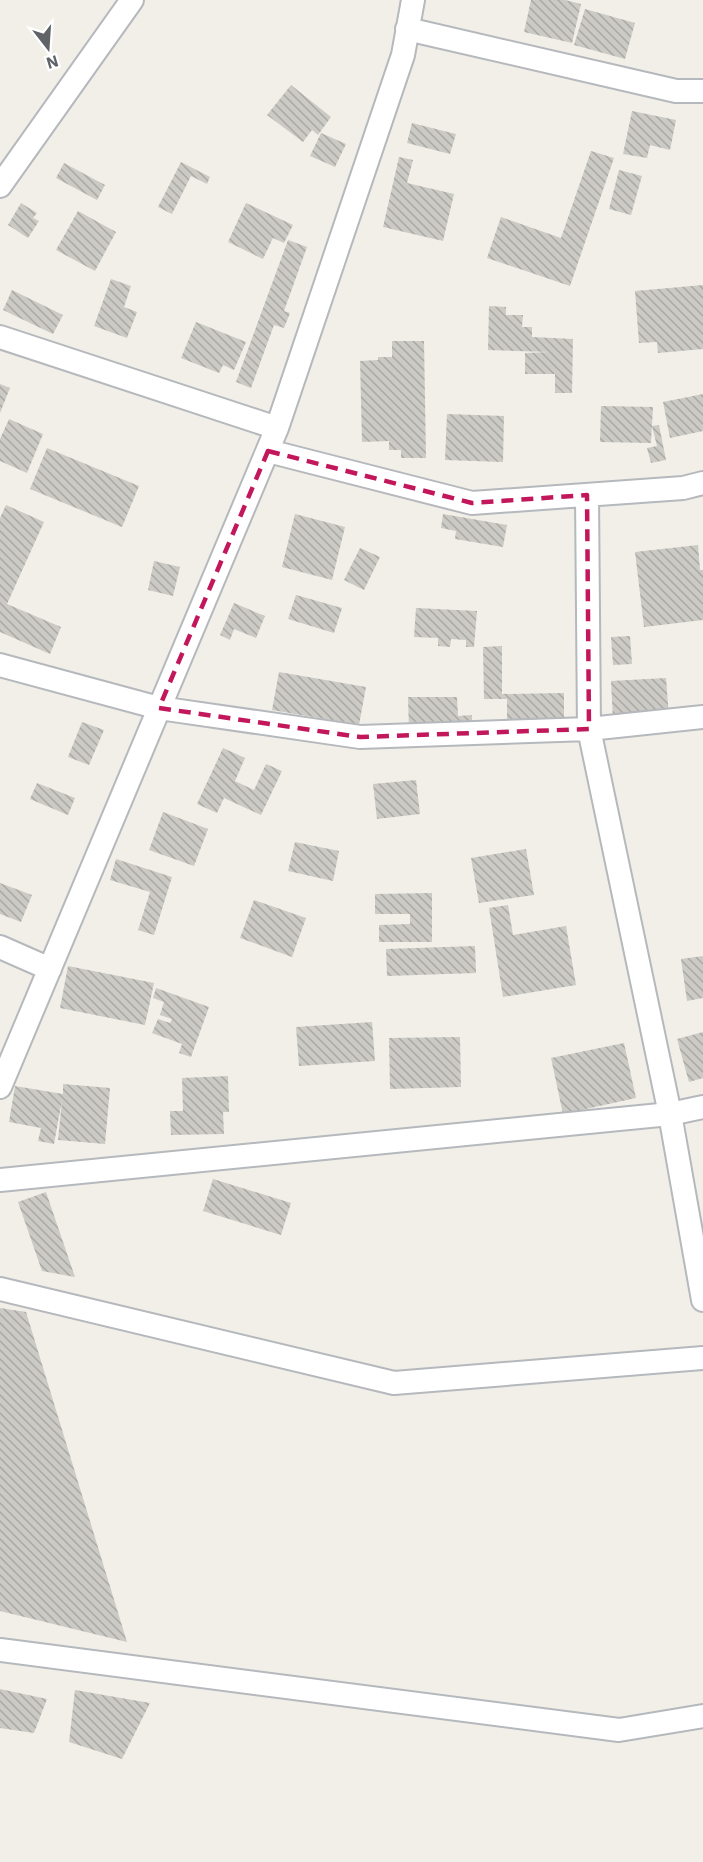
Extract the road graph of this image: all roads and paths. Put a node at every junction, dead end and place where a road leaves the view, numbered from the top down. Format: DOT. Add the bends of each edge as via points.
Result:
graph roads {
  1 [pos="132,0"];
  2 [pos="413,0"];
  3 [pos="407,29"];
  4 [pos="703,91"];
  5 [pos="0,186"];
  6 [pos="0,337"];
  7 [pos="277,428"];
  8 [pos="268,450"];
  9 [pos="703,483"];
  10 [pos="587,495"];
  11 [pos="0,665"];
  12 [pos="159,708"];
  13 [pos="703,717"];
  14 [pos="589,729"];
  15 [pos="0,947"];
  16 [pos="50,969"];
  17 [pos="0,1087"];
  18 [pos="703,1107"];
  19 [pos="670,1114"];
  20 [pos="0,1180"];
  21 [pos="0,1289"];
  22 [pos="703,1300"];
  23 [pos="703,1358"];
  24 [pos="0,1650"];
  25 [pos="703,1716"];
  1 -- 5 [label="street"];
  2 -- 3 [label="street"];
  3 -- 4 [label="street" via="676,91"];
  3 -- 7 [label="street" via="403,55"];
  6 -- 7 [label="street"];
  7 -- 8 [label="street"];
  8 -- 10 [label="street" via="472,503"];
  8 -- 12 [label="street"];
  9 -- 10 [label="street"];
  10 -- 14 [label="street"];
  11 -- 12 [label="street"];
  12 -- 14 [label="street" via="360,737"];
  12 -- 16 [label="street"];
  13 -- 14 [label="street"];
  14 -- 19 [label="street"];
  15 -- 16 [label="street"];
  16 -- 17 [label="street"];
  18 -- 19 [label="street"];
  19 -- 20 [label="street"];
  19 -- 22 [label="street"];
  21 -- 23 [label="street" via="394,1383"];
  24 -- 25 [label="street" via="619,1730"];
}
